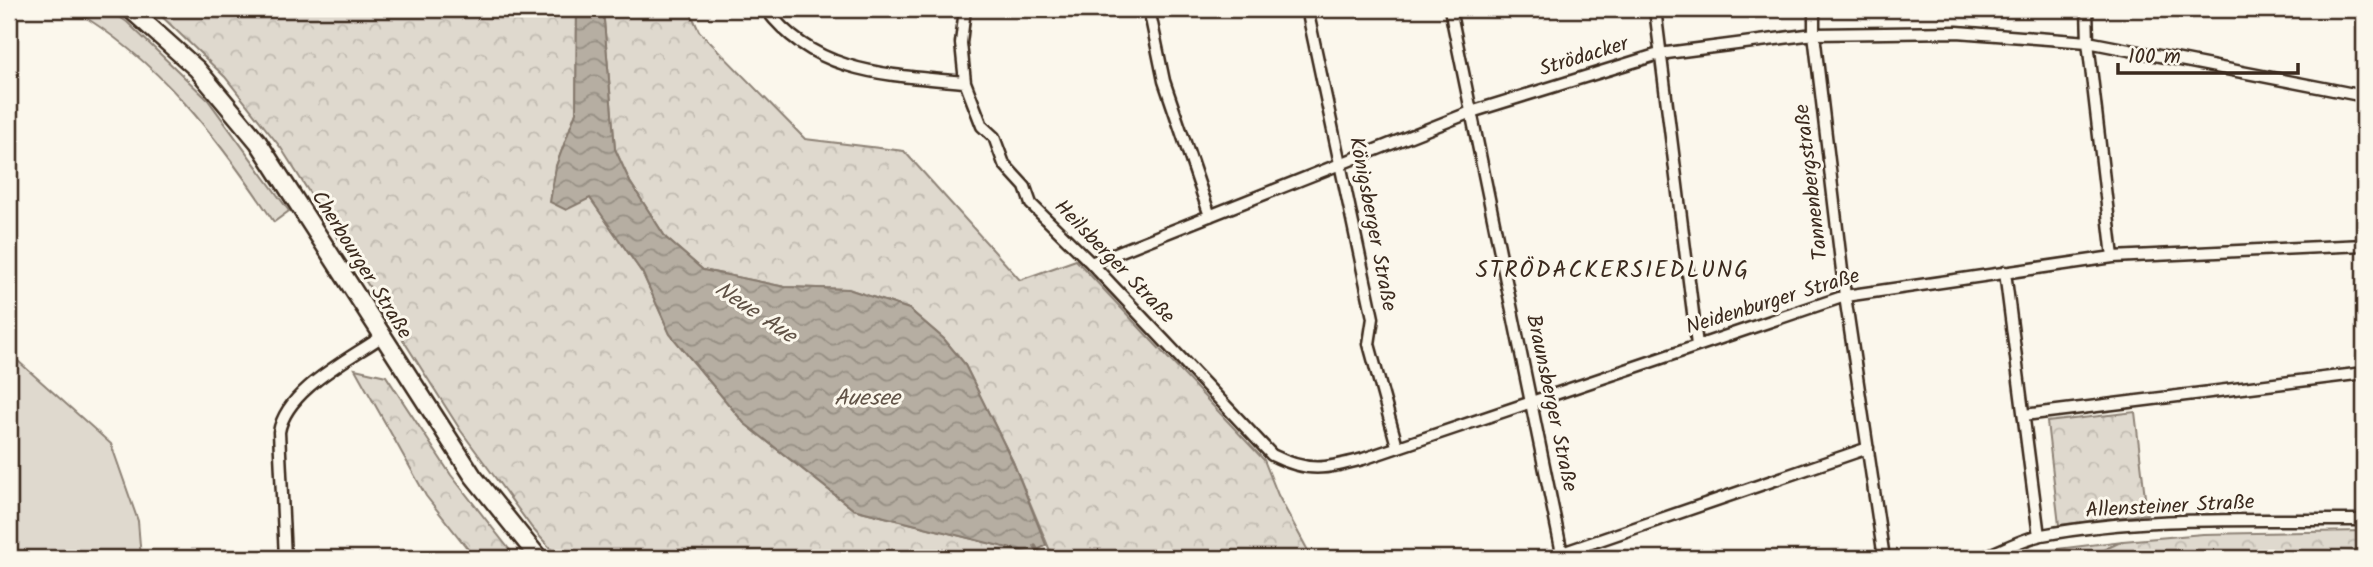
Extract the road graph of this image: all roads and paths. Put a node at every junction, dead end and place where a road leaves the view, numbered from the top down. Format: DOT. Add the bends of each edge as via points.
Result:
graph roads {
  1 [pos="130,9"];
  2 [pos="766,9"];
  3 [pos="965,9"];
  4 [pos="1149,9"];
  5 [pos="1307,9"];
  6 [pos="1450,9"];
  7 [pos="1655,9"];
  8 [pos="1814,9"];
  9 [pos="2087,9"];
  10 [pos="1814,34"];
  11 [pos="2088,42"];
  12 [pos="1659,54"];
  13 [pos="965,82"];
  14 [pos="2364,96"];
  15 [pos="1471,112"];
  16 [pos="1340,163"];
  17 [pos="1210,216"];
  18 [pos="2364,245"];
  19 [pos="2113,257"];
  20 [pos="1091,263"];
  21 [pos="2005,272"];
  22 [pos="1846,296"];
  23 [pos="381,337"];
  24 [pos="1697,345"];
  25 [pos="2364,373"];
  26 [pos="1530,400"];
  27 [pos="2024,415"];
  28 [pos="1398,446"];
  29 [pos="1868,448"];
  30 [pos="1295,466"];
  31 [pos="2364,520"];
  32 [pos="2039,536"];
  33 [pos="1562,555"];
  34 [pos="285,558"];
  35 [pos="539,558"];
  36 [pos="1884,558"];
  37 [pos="1981,558"];
  1 -- 23 [label="main road, Cherbourger Straße" via="197,69 258,142"];
  2 -- 13 [label="street" via="799,43 846,67"];
  3 -- 13 [label="street, Heilsberger Straße" via="961,43"];
  4 -- 17 [label="street" via="1164,81"];
  5 -- 16 [label="street, Königsberger Straße"];
  6 -- 15 [label="street, Braunsberger Straße"];
  7 -- 12 [label="street"];
  8 -- 10 [label="street, Tannenbergstraße"];
  9 -- 11 [label="street"];
  10 -- 11 [label="street, Strödacker" via="1957,32"];
  10 -- 12 [label="street, Strödacker"];
  10 -- 22 [label="street, Tannenbergstraße"];
  11 -- 14 [label="street, Strödacker"];
  11 -- 19 [label="street"];
  12 -- 15 [label="street, Strödacker"];
  12 -- 24 [label="street"];
  13 -- 20 [label="street, Heilsberger Straße" via="982,126 994,136 1004,164 1025,187 1031,204"];
  15 -- 16 [label="street, Strödacker"];
  15 -- 26 [label="street, Braunsberger Straße"];
  16 -- 17 [label="street, Strödacker"];
  16 -- 28 [label="street, Königsberger Straße" via="1373,318 1369,344"];
  17 -- 20 [label="street, Strödacker"];
  18 -- 19 [label="street, Neidenburger Straße"];
  19 -- 21 [label="street, Neidenburger Straße"];
  20 -- 30 [label="street, Heilsberger Straße" via="1272,455"];
  21 -- 22 [label="street, Neidenburger Straße"];
  21 -- 27 [label="street"];
  22 -- 24 [label="street, Neidenburger Straße"];
  22 -- 29 [label="street, Tannenbergstraße"];
  23 -- 34 [label="street" via="300,393 281,417"];
  23 -- 35 [label="main road, Cherbourger Straße" via="473,476"];
  24 -- 26 [label="street, Neidenburger Straße"];
  25 -- 27 [label="street"];
  26 -- 28 [label="street, Neidenburger Straße"];
  26 -- 33 [label="street, Braunsberger Straße"];
  27 -- 32 [label="street"];
  28 -- 30 [label="street, Neidenburger Straße" via="1322,470"];
  29 -- 33 [label="street"];
  29 -- 36 [label="street, Tannenbergstraße"];
  31 -- 32 [label="street, Allensteiner Straße" via="2200,521"];
  32 -- 37 [label="street, Allensteiner Straße"];
}
